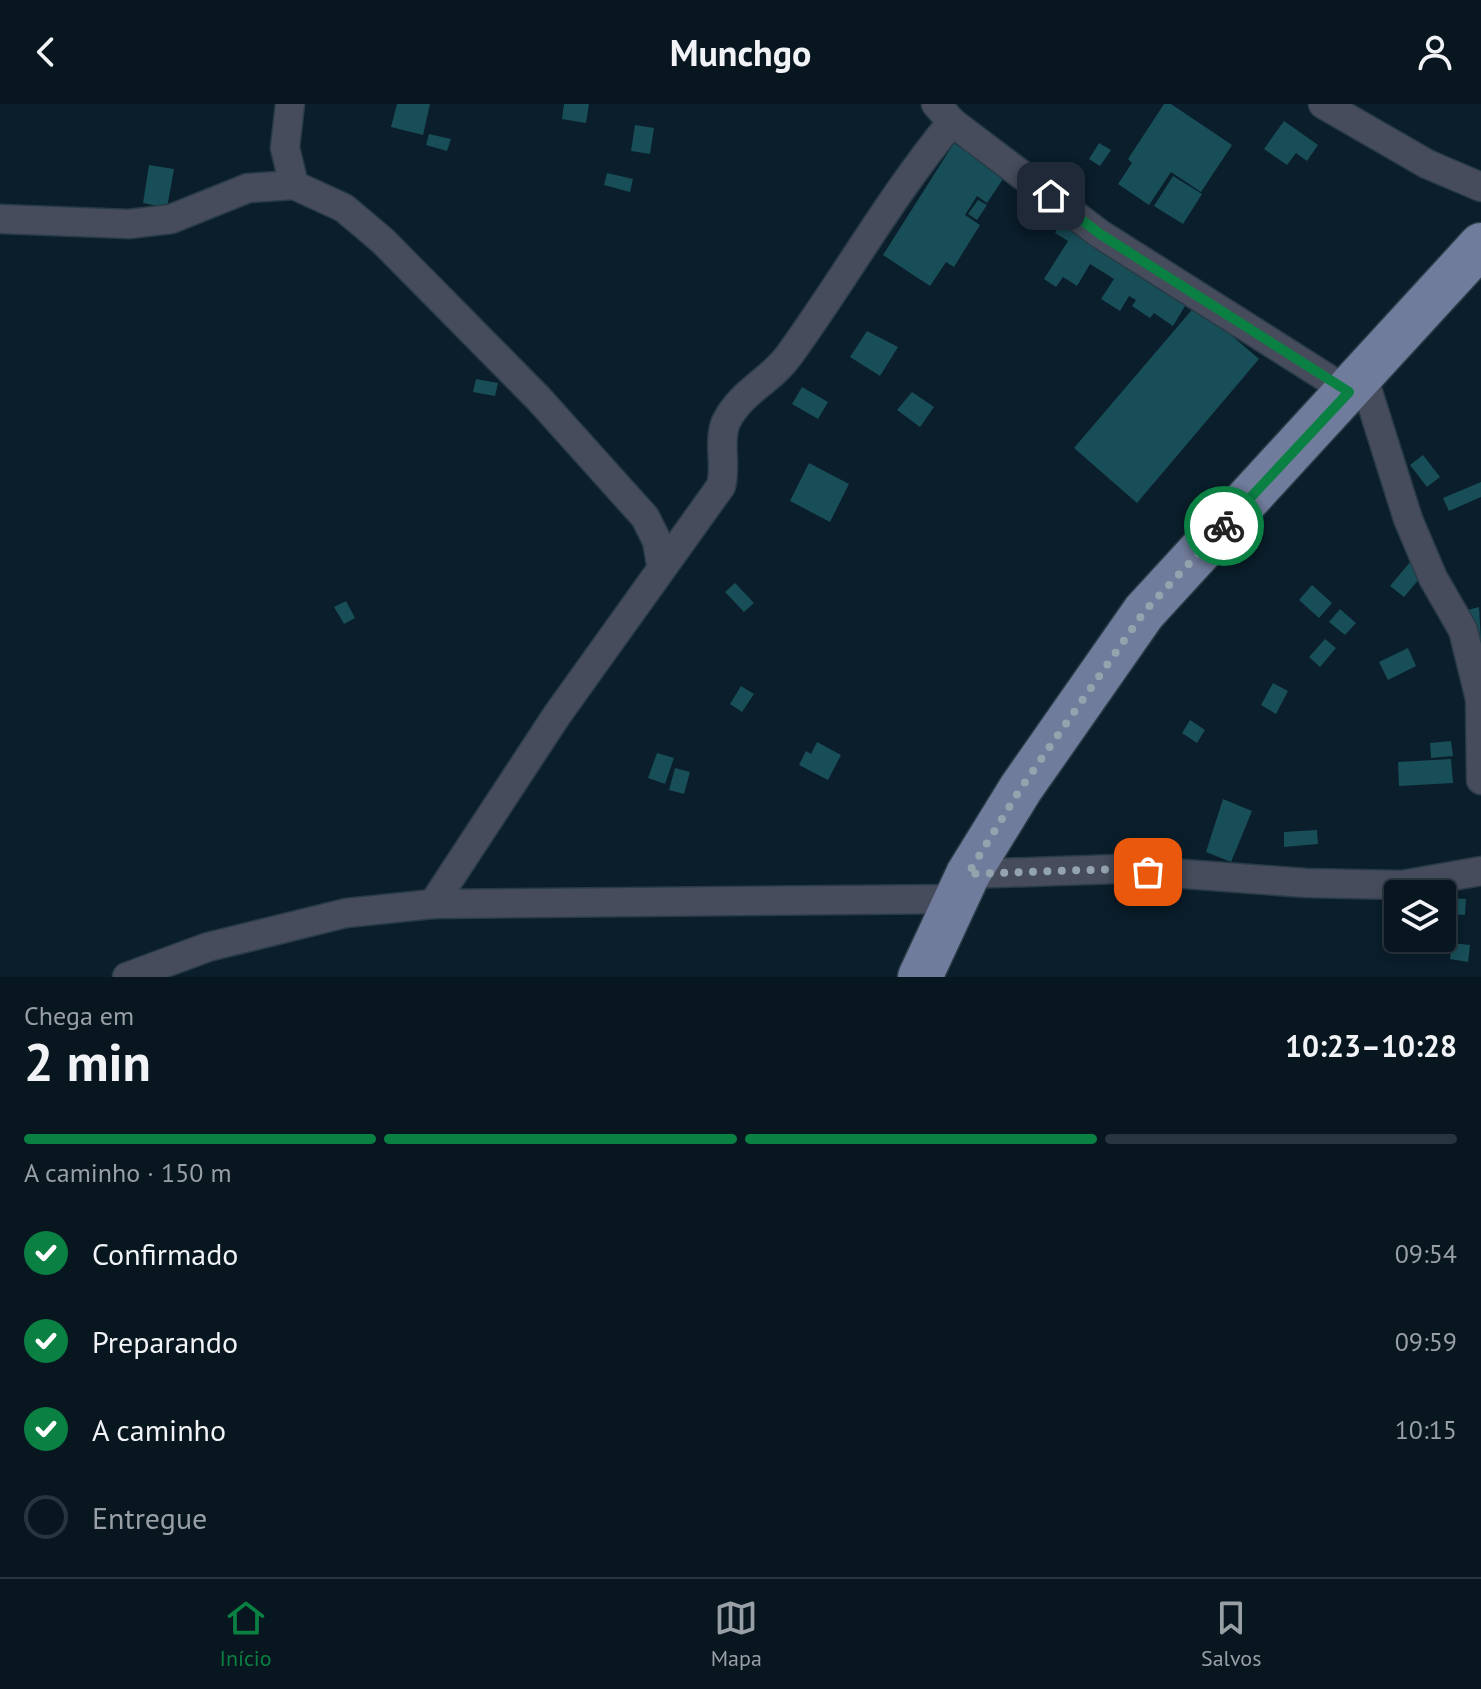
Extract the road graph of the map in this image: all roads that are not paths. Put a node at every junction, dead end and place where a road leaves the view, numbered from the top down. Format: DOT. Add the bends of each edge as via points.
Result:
graph roads {
  1 [pos="290,104"];
  2 [pos="1323,104"];
  3 [pos="944,113"];
  4 [pos="294,185"];
  5 [pos="1481,187"];
  6 [pos="0,219"];
  7 [pos="1481,245"];
  8 [pos="1356,384"];
  9 [pos="661,564"];
  10 [pos="1481,780"];
  11 [pos="1481,871"];
  12 [pos="962,887"];
  13 [pos="433,904"];
  14 [pos="127,977"];
  15 [pos="920,977"];
  1 -- 4 [label="street" via="285,148"];
  2 -- 5 [label="street" via="1427,164"];
  3 -- 8 [label="street" via="1100,234"];
  3 -- 9 [label="street" via="926,154 788,358 740,398 724,424 721,486"];
  4 -- 6 [label="street" via="248,188 171,219 129,224"];
  4 -- 9 [label="street" via="344,208 383,241 539,399 645,517"];
  7 -- 8 [label="main road"];
  8 -- 10 [label="street" via="1433,578 1463,630 1480,699"];
  8 -- 12 [label="main road" via="1144,612 1021,788"];
  9 -- 13 [label="street"];
  11 -- 12 [label="street" via="1402,885 1117,869"];
  12 -- 13 [label="street"];
  12 -- 15 [label="main road"];
  13 -- 14 [label="street" via="346,913 208,947"];
}
